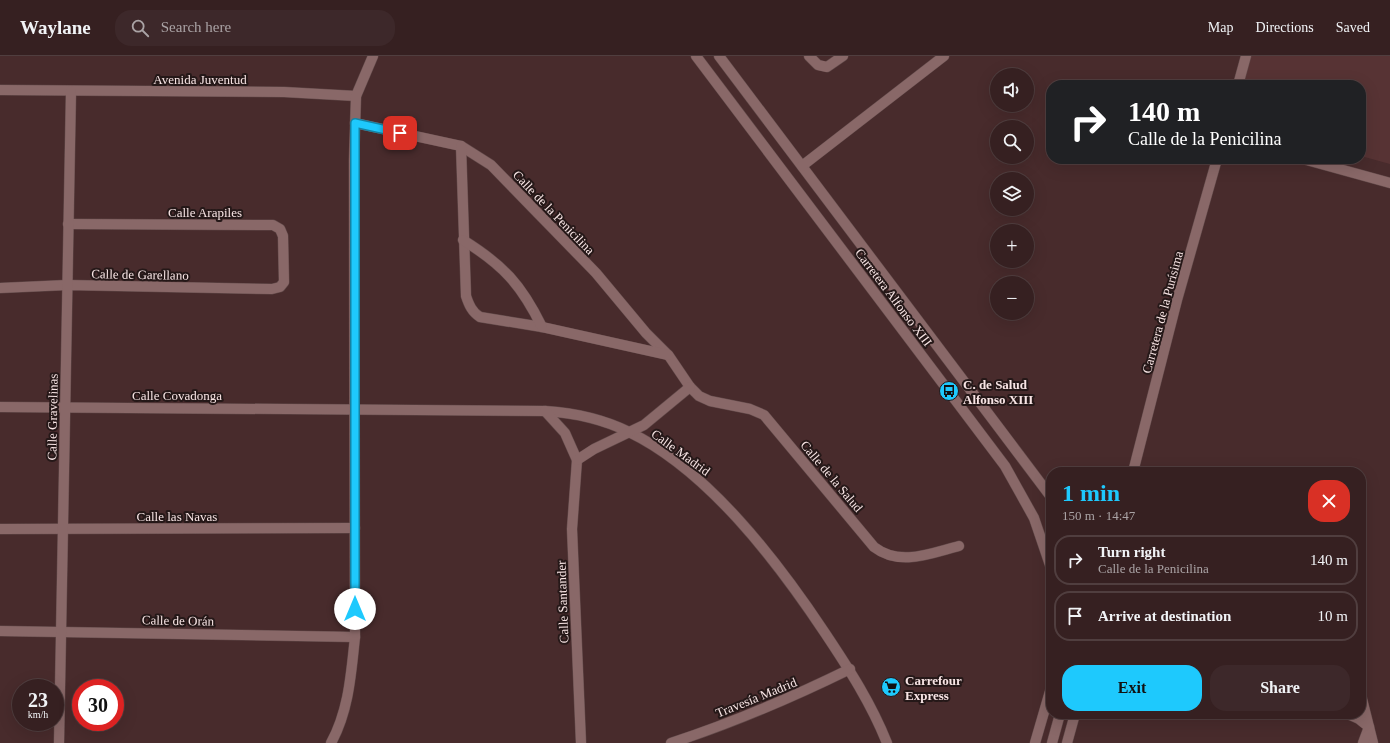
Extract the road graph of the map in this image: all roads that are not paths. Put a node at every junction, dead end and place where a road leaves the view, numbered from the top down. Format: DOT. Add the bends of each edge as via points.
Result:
graph roads {
  1 [pos="373,56"];
  2 [pos="696,56"];
  3 [pos="719,56"];
  4 [pos="809,56"];
  5 [pos="843,56"];
  6 [pos="944,56"];
  7 [pos="1246,56"];
  8 [pos="1239,80"];
  9 [pos="0,90"];
  10 [pos="70,91"];
  11 [pos="356,96"];
  12 [pos="355,123"];
  13 [pos="461,146"];
  14 [pos="1216,164"];
  15 [pos="1321,164"];
  16 [pos="802,166"];
  17 [pos="1390,183"];
  18 [pos="68,224"];
  19 [pos="463,240"];
  20 [pos="67,285"];
  21 [pos="280,287"];
  22 [pos="0,288"];
  23 [pos="542,327"];
  24 [pos="669,356"];
  25 [pos="690,387"];
  26 [pos="0,407"];
  27 [pos="65,407"];
  28 [pos="354,409"];
  29 [pos="545,411"];
  30 [pos="631,432"];
  31 [pos="577,460"];
  32 [pos="1135,467"];
  33 [pos="1046,490"];
  34 [pos="355,528"];
  35 [pos="0,529"];
  36 [pos="63,529"];
  37 [pos="958,546"];
  38 [pos="1046,554"];
  39 [pos="0,631"];
  40 [pos="61,631"];
  41 [pos="355,637"];
  42 [pos="850,669"];
  43 [pos="1046,705"];
  44 [pos="1366,715"];
  45 [pos="1059,719"];
  46 [pos="1074,719"];
  47 [pos="1360,719"];
  48 [pos="1369,727"];
  49 [pos="59,743"];
  50 [pos="331,743"];
  51 [pos="580,743"];
  52 [pos="670,743"];
  53 [pos="887,743"];
  54 [pos="1035,743"];
  55 [pos="1052,743"];
  56 [pos="1067,743"];
  57 [pos="1364,743"];
  58 [pos="1373,743"];
  1 -- 11 [label="street"];
  2 -- 38 [label="street, Carretera Alfonso XIII" via="1005,466 1034,518"];
  3 -- 16 [label="street, Carretera Alfonso XIII"];
  4 -- 5 [label="street" via="818,65 827,67"];
  6 -- 16 [label="street"];
  7 -- 8 [label="street"];
  9 -- 10 [label="street, Avenida Juventud"];
  10 -- 11 [label="street, Avenida Juventud" via="284,92"];
  10 -- 18 [label="street, Calle Gravelinas"];
  11 -- 12 [label="street"];
  12 -- 13 [label="street, Calle de la Penicilina"];
  12 -- 28 [label="street"];
  13 -- 19 [label="street"];
  13 -- 24 [label="street, Calle de la Penicilina" via="491,164 596,273"];
  14 -- 32 [label="street, Carretera de la Purísima" via="1177,300"];
  15 -- 17 [label="street"];
  16 -- 33 [label="street, Carretera Alfonso XIII"];
  18 -- 20 [label="street, Calle Gravelinas"];
  18 -- 21 [label="street, Calle Arapiles" via="273,225 280,229 283,236 284,282"];
  19 -- 23 [label="street" via="488,256 511,276 529,300"];
  19 -- 23 [label="street" via="466,296 469,306 475,313 480,317"];
  20 -- 21 [label="street, Calle de Garellano" via="272,289"];
  20 -- 22 [label="street, Calle de Garellano"];
  20 -- 27 [label="street, Calle Gravelinas"];
  23 -- 24 [label="street"];
  24 -- 25 [label="street, Calle de la Penicilina"];
  25 -- 30 [label="street"];
  25 -- 37 [label="street, Calle de la Salud" via="710,401 750,409 764,415 874,547 882,553 902,558 914,557"];
  26 -- 27 [label="street, Calle Covadonga"];
  27 -- 28 [label="street, Calle Covadonga"];
  27 -- 36 [label="street, Calle Gravelinas"];
  28 -- 29 [label="street, Calle Madrid"];
  28 -- 34 [label="street"];
  29 -- 30 [label="street, Calle Madrid" via="589,417"];
  29 -- 31 [label="street, Calle Santander" via="565,433"];
  30 -- 31 [label="street"];
  30 -- 42 [label="street, Calle Madrid" via="698,478 727,508 794,587"];
  31 -- 51 [label="street, Calle Santander" via="572,529"];
  34 -- 36 [label="street, Calle las Navas"];
  34 -- 41 [label="street"];
  35 -- 36 [label="street, Calle las Navas"];
  36 -- 40 [label="street, Calle Gravelinas"];
  39 -- 40 [label="street, Calle de Orán"];
  40 -- 41 [label="street, Calle de Orán"];
  40 -- 49 [label="street, Calle Gravelinas"];
  41 -- 50 [label="street" via="350,687 339,728"];
  42 -- 52 [label="street, Travesía Madrid" via="793,697"];
  42 -- 53 [label="street, Calle Madrid" via="876,716"];
  43 -- 54 [label="street"];
  44 -- 48 [label="street"];
  45 -- 55 [label="street"];
  46 -- 56 [label="street"];
  47 -- 48 [label="street"];
  48 -- 57 [label="street"];
  48 -- 58 [label="street"];
}
